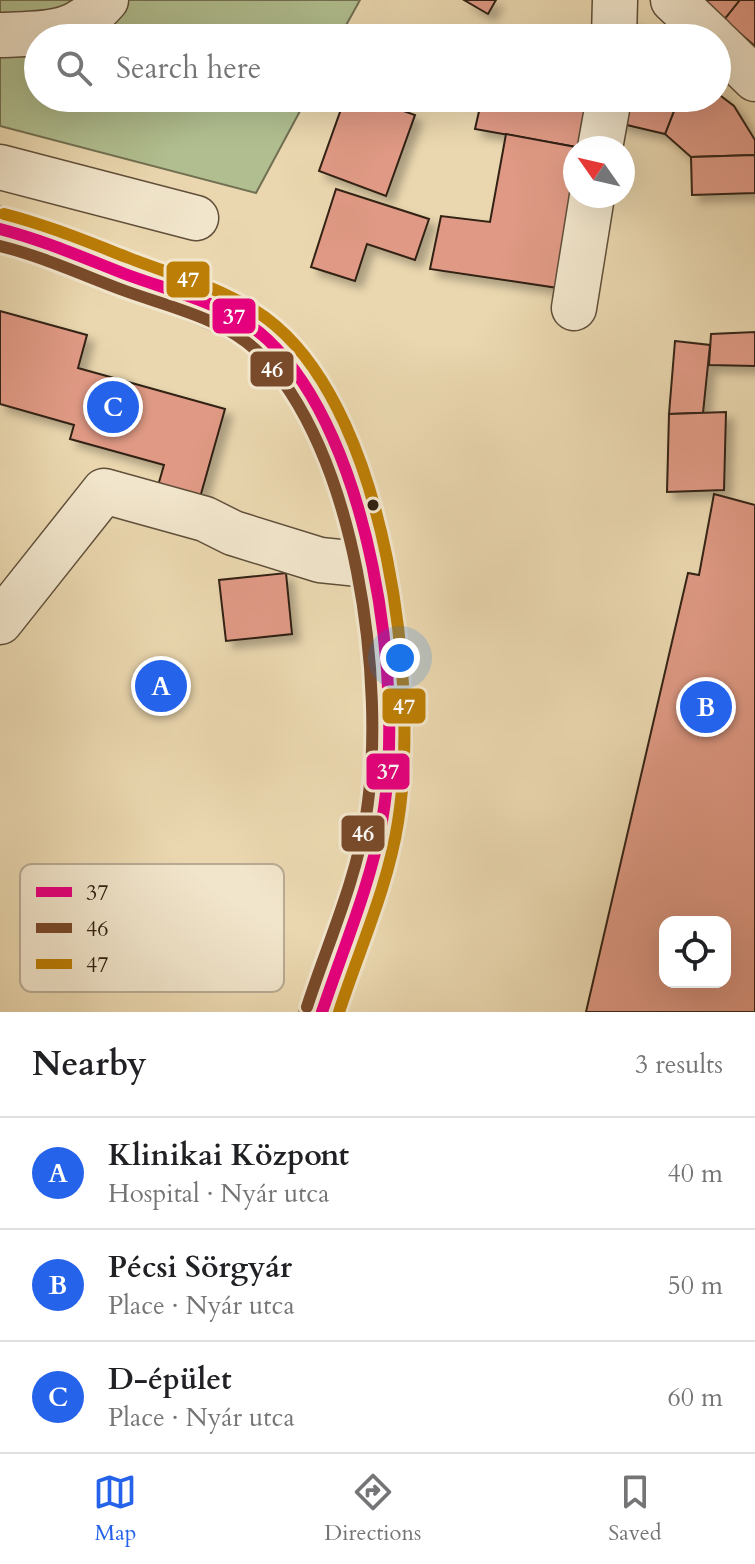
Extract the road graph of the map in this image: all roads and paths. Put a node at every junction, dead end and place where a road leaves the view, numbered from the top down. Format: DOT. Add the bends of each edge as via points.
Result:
graph roads {
  1 [pos="106,0"];
  2 [pos="615,0"];
  3 [pos="673,0"];
  4 [pos="79,24"];
  5 [pos="614,24"];
  6 [pos="698,24"];
  7 [pos="24,34"];
  8 [pos="0,35"];
  9 [pos="731,56"];
  10 [pos="755,79"];
  11 [pos="606,112"];
  12 [pos="602,136"];
  13 [pos="0,167"];
  14 [pos="590,208"];
  15 [pos="196,218"];
  16 [pos="10,231"];
  17 [pos="574,308"];
  18 [pos="369,565"];
  19 [pos="0,622"];
  20 [pos="322,1012"];
  1 -- 4 [label="street"];
  2 -- 5 [label="street"];
  3 -- 6 [label="street"];
  7 -- 8 [label="street"];
  9 -- 10 [label="street"];
  11 -- 12 [label="street"];
  13 -- 15 [label="street"];
  14 -- 17 [label="street"];
  16 -- 18 [label="street" via="220,310 274,346 303,381 340,451"];
  18 -- 19 [label="street" via="320,560 205,519 104,491"];
  18 -- 20 [label="street" via="387,652 392,747 382,822"];
}
